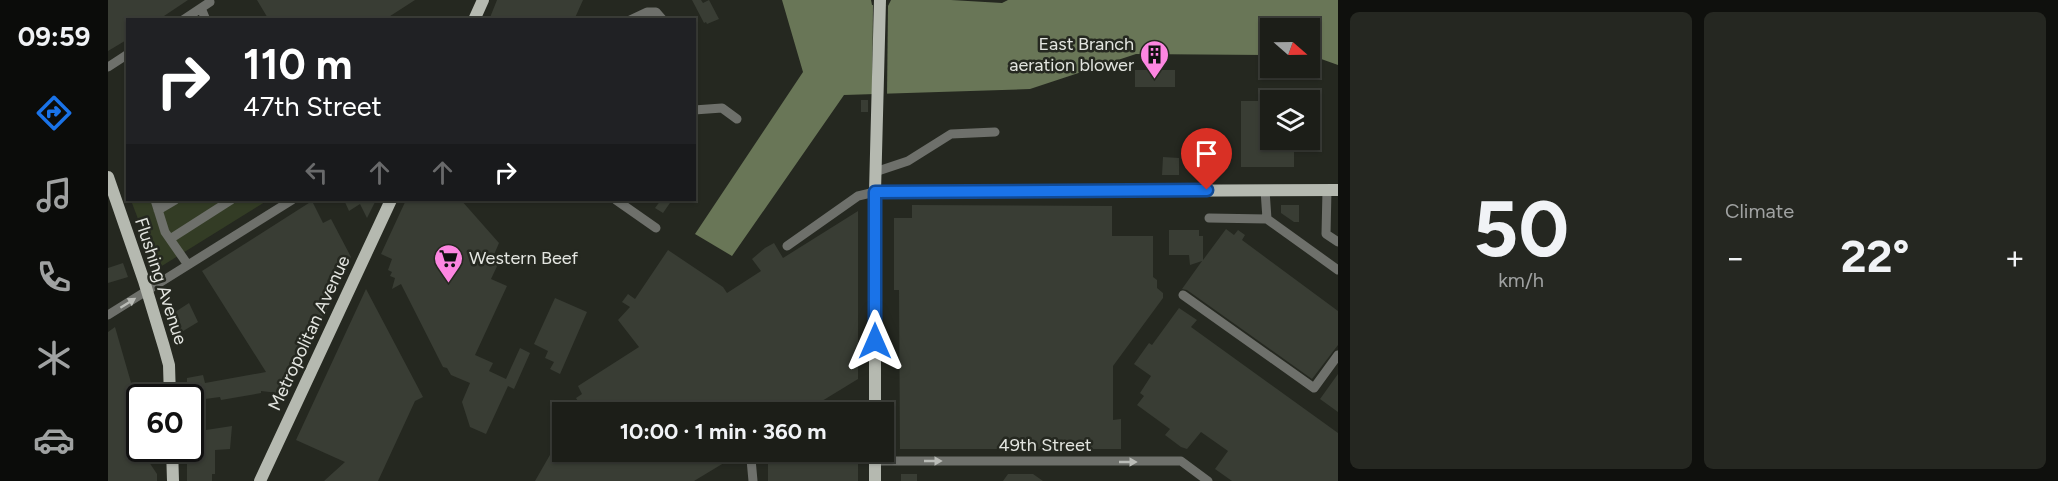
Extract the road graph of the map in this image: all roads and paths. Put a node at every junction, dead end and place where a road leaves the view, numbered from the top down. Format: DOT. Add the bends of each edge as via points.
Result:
graph roads {
  1 [pos="483,0"];
  2 [pos="210,2"];
  3 [pos="880,3"];
  4 [pos="201,8"];
  5 [pos="186,18"];
  6 [pos="205,18"];
  7 [pos="475,18"];
  8 [pos="634,18"];
  9 [pos="661,18"];
  10 [pos="126,55"];
  11 [pos="108,67"];
  12 [pos="696,110"];
  13 [pos="737,119"];
  14 [pos="994,132"];
  15 [pos="875,172"];
  16 [pos="108,177"];
  17 [pos="1265,190"];
  18 [pos="1333,190"];
  19 [pos="111,191"];
  20 [pos="875,192"];
  21 [pos="155,201"];
  22 [pos="173,201"];
  23 [pos="229,201"];
  24 [pos="290,201"];
  25 [pos="391,201"];
  26 [pos="617,201"];
  27 [pos="158,210"];
  28 [pos="1209,218"];
  29 [pos="1267,219"];
  30 [pos="656,228"];
  31 [pos="170,239"];
  32 [pos="1338,242"];
  33 [pos="787,246"];
  34 [pos="188,265"];
  35 [pos="1338,270"];
  36 [pos="147,291"];
  37 [pos="1183,295"];
  38 [pos="108,315"];
  39 [pos="1338,355"];
  40 [pos="170,384"];
  41 [pos="875,402"];
  42 [pos="894,456"];
  43 [pos="172,462"];
  44 [pos="751,462"];
  45 [pos="874,462"];
  46 [pos="173,481"];
  47 [pos="260,481"];
  48 [pos="753,481"];
  49 [pos="874,481"];
  50 [pos="1208,481"];
  1 -- 7 [label="main road"];
  2 -- 4 [label="street"];
  3 -- 15 [label="main road"];
  4 -- 5 [label="street"];
  4 -- 6 [label="street"];
  8 -- 9 [label="street" via="647,12 656,12"];
  10 -- 11 [label="street"];
  12 -- 13 [label="street" via="722,108"];
  14 -- 15 [label="street" via="951,135 908,161"];
  15 -- 20 [label="main road"];
  16 -- 19 [label="main road, Flushing Avenue"];
  17 -- 18 [label="main road"];
  17 -- 20 [label="main road"];
  17 -- 29 [label="street"];
  18 -- 32 [label="street" via="1326,234"];
  19 -- 36 [label="main road, Flushing Avenue"];
  20 -- 33 [label="street" via="858,196"];
  20 -- 41 [label="main road"];
  21 -- 27 [label="street"];
  22 -- 27 [label="street"];
  23 -- 31 [label="street"];
  24 -- 34 [label="street"];
  25 -- 47 [label="main road, Metropolitan Avenue"];
  26 -- 30 [label="street"];
  27 -- 31 [label="street"];
  28 -- 29 [label="street"];
  29 -- 35 [label="street"];
  31 -- 34 [label="street"];
  34 -- 36 [label="street"];
  38 -- 36 [label="street, one-way"];
  36 -- 40 [label="main road, Flushing Avenue" via="169,365"];
  37 -- 39 [label="street" via="1314,388"];
  42 -- 50 [label="street, 49th Street, one-way" via="1181,461"];
  43 -- 46 [label="main road"];
  44 -- 48 [label="street"];
  45 -- 49 [label="main road"];
}
